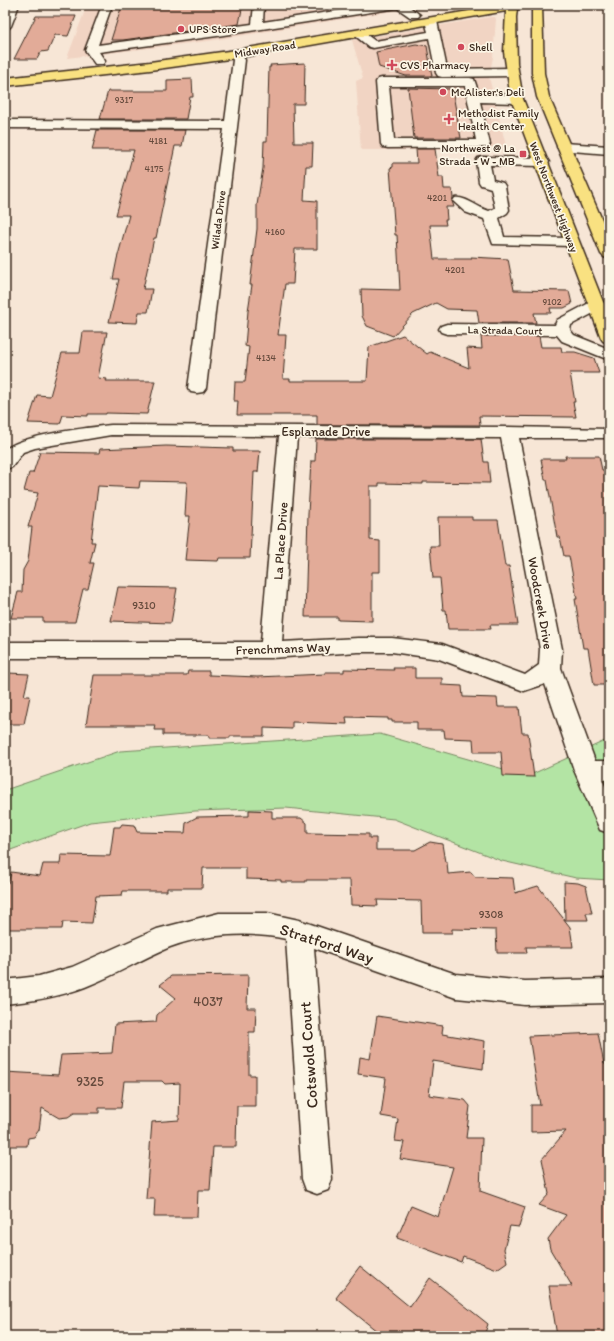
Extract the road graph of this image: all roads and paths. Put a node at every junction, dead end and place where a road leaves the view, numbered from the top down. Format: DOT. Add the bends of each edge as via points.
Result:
graph roads {
  1 [pos="14,5"];
  2 [pos="107,5"];
  3 [pos="259,5"];
  4 [pos="396,5"];
  5 [pos="400,5"];
  6 [pos="476,5"];
  7 [pos="537,5"];
  8 [pos="516,6"];
  9 [pos="336,15"];
  10 [pos="414,15"];
  11 [pos="431,21"];
  12 [pos="5,26"];
  13 [pos="349,26"];
  14 [pos="257,27"];
  15 [pos="217,33"];
  16 [pos="359,34"];
  17 [pos="434,34"];
  18 [pos="232,49"];
  19 [pos="91,50"];
  20 [pos="100,62"];
  21 [pos="5,72"];
  22 [pos="511,72"];
  23 [pos="5,82"];
  24 [pos="474,98"];
  25 [pos="517,98"];
  26 [pos="5,124"];
  27 [pos="231,125"];
  28 [pos="558,133"];
  29 [pos="564,147"];
  30 [pos="606,155"];
  31 [pos="542,162"];
  32 [pos="570,162"];
  33 [pos="469,191"];
  34 [pos="491,216"];
  35 [pos="606,240"];
  36 [pos="571,242"];
  37 [pos="609,254"];
  38 [pos="597,305"];
  39 [pos="447,329"];
  40 [pos="562,330"];
  41 [pos="609,338"];
  42 [pos="609,355"];
  43 [pos="197,388"];
  44 [pos="288,432"];
  45 [pos="509,432"];
  46 [pos="604,433"];
  47 [pos="5,463"];
  48 [pos="5,650"];
  49 [pos="271,650"];
  50 [pos="550,668"];
  51 [pos="598,770"];
  52 [pos="604,798"];
  53 [pos="609,823"];
  54 [pos="299,931"];
  55 [pos="609,990"];
  56 [pos="5,992"];
  57 [pos="317,1179"];
  1 -- 12 [label="street"];
  2 -- 19 [label="street"];
  3 -- 14 [label="street"];
  4 -- 9 [label="street"];
  5 -- 10 [label="street"];
  6 -- 10 [label="main road, Midway Road"];
  7 -- 28 [label="main road" via="538,73 543,97"];
  8 -- 11 [label="main road, Midway Road"];
  8 -- 22 [label="main road, West Northwest Highway" via="509,38"];
  9 -- 13 [label="street"];
  9 -- 14 [label="street"];
  10 -- 13 [label="main road, Midway Road"];
  11 -- 16 [label="main road, Midway Road"];
  11 -- 17 [label="street"];
  13 -- 16 [label="main road"];
  13 -- 18 [label="main road, Midway Road"];
  14 -- 15 [label="street"];
  15 -- 18 [label="street"];
  15 -- 19 [label="street"];
  16 -- 17 [label="street" via="373,45"];
  16 -- 18 [label="main road, Midway Road"];
  17 -- 22 [label="street" via="442,73"];
  18 -- 20 [label="main road, Midway Road"];
  18 -- 23 [label="main road, Midway Road" via="150,66"];
  18 -- 27 [label="street, Wilada Drive" via="239,60"];
  19 -- 20 [label="street"];
  20 -- 21 [label="main road, Midway Road"];
  22 -- 25 [label="main road, West Northwest Highway"];
  24 -- 24 [label="street" via="484,144 388,144 382,82 470,82"];
  24 -- 25 [label="street"];
  25 -- 28 [label="main road" via="530,101 545,124"];
  25 -- 31 [label="main road, West Northwest Highway"];
  26 -- 27 [label="street"];
  27 -- 43 [label="street, Wilada Drive"];
  28 -- 29 [label="main road"];
  29 -- 30 [label="street"];
  29 -- 32 [label="main road"];
  30 -- 32 [label="street"];
  31 -- 32 [label="main road"];
  31 -- 33 [label="street" via="483,161"];
  31 -- 36 [label="main road, West Northwest Highway"];
  32 -- 35 [label="main road"];
  33 -- 34 [label="street" via="464,205"];
  33 -- 34 [label="street" via="498,186 502,210"];
  34 -- 36 [label="street" via="498,241"];
  35 -- 37 [label="main road"];
  36 -- 38 [label="main road, West Northwest Highway"];
  38 -- 40 [label="street" via="563,323"];
  38 -- 41 [label="main road, West Northwest Highway"];
  39 -- 40 [label="street, La Strada Court"];
  40 -- 42 [label="street" via="568,338"];
  44 -- 45 [label="street, Esplanade Drive"];
  44 -- 47 [label="street, Esplanade Drive" via="111,430 32,443 17,448 8,456"];
  44 -- 49 [label="street, La Place Drive"];
  45 -- 46 [label="street, Esplanade Drive"];
  45 -- 50 [label="street, Woodcreek Drive" via="550,649"];
  48 -- 49 [label="street, Frenchmans Way"];
  49 -- 50 [label="street, Frenchmans Way" via="392,645 442,652 524,683 535,680"];
  50 -- 51 [label="street, Woodcreek Drive"];
  51 -- 52 [label="street, Woodcreek Drive"];
  52 -- 53 [label="street, Woodcreek Drive"];
  54 -- 55 [label="street, Stratford Way" via="456,986 525,993"];
  54 -- 56 [label="street, Stratford Way" via="267,924 219,924 166,937 77,978 39,988"];
  54 -- 57 [label="street, Cotswold Court"];
}
